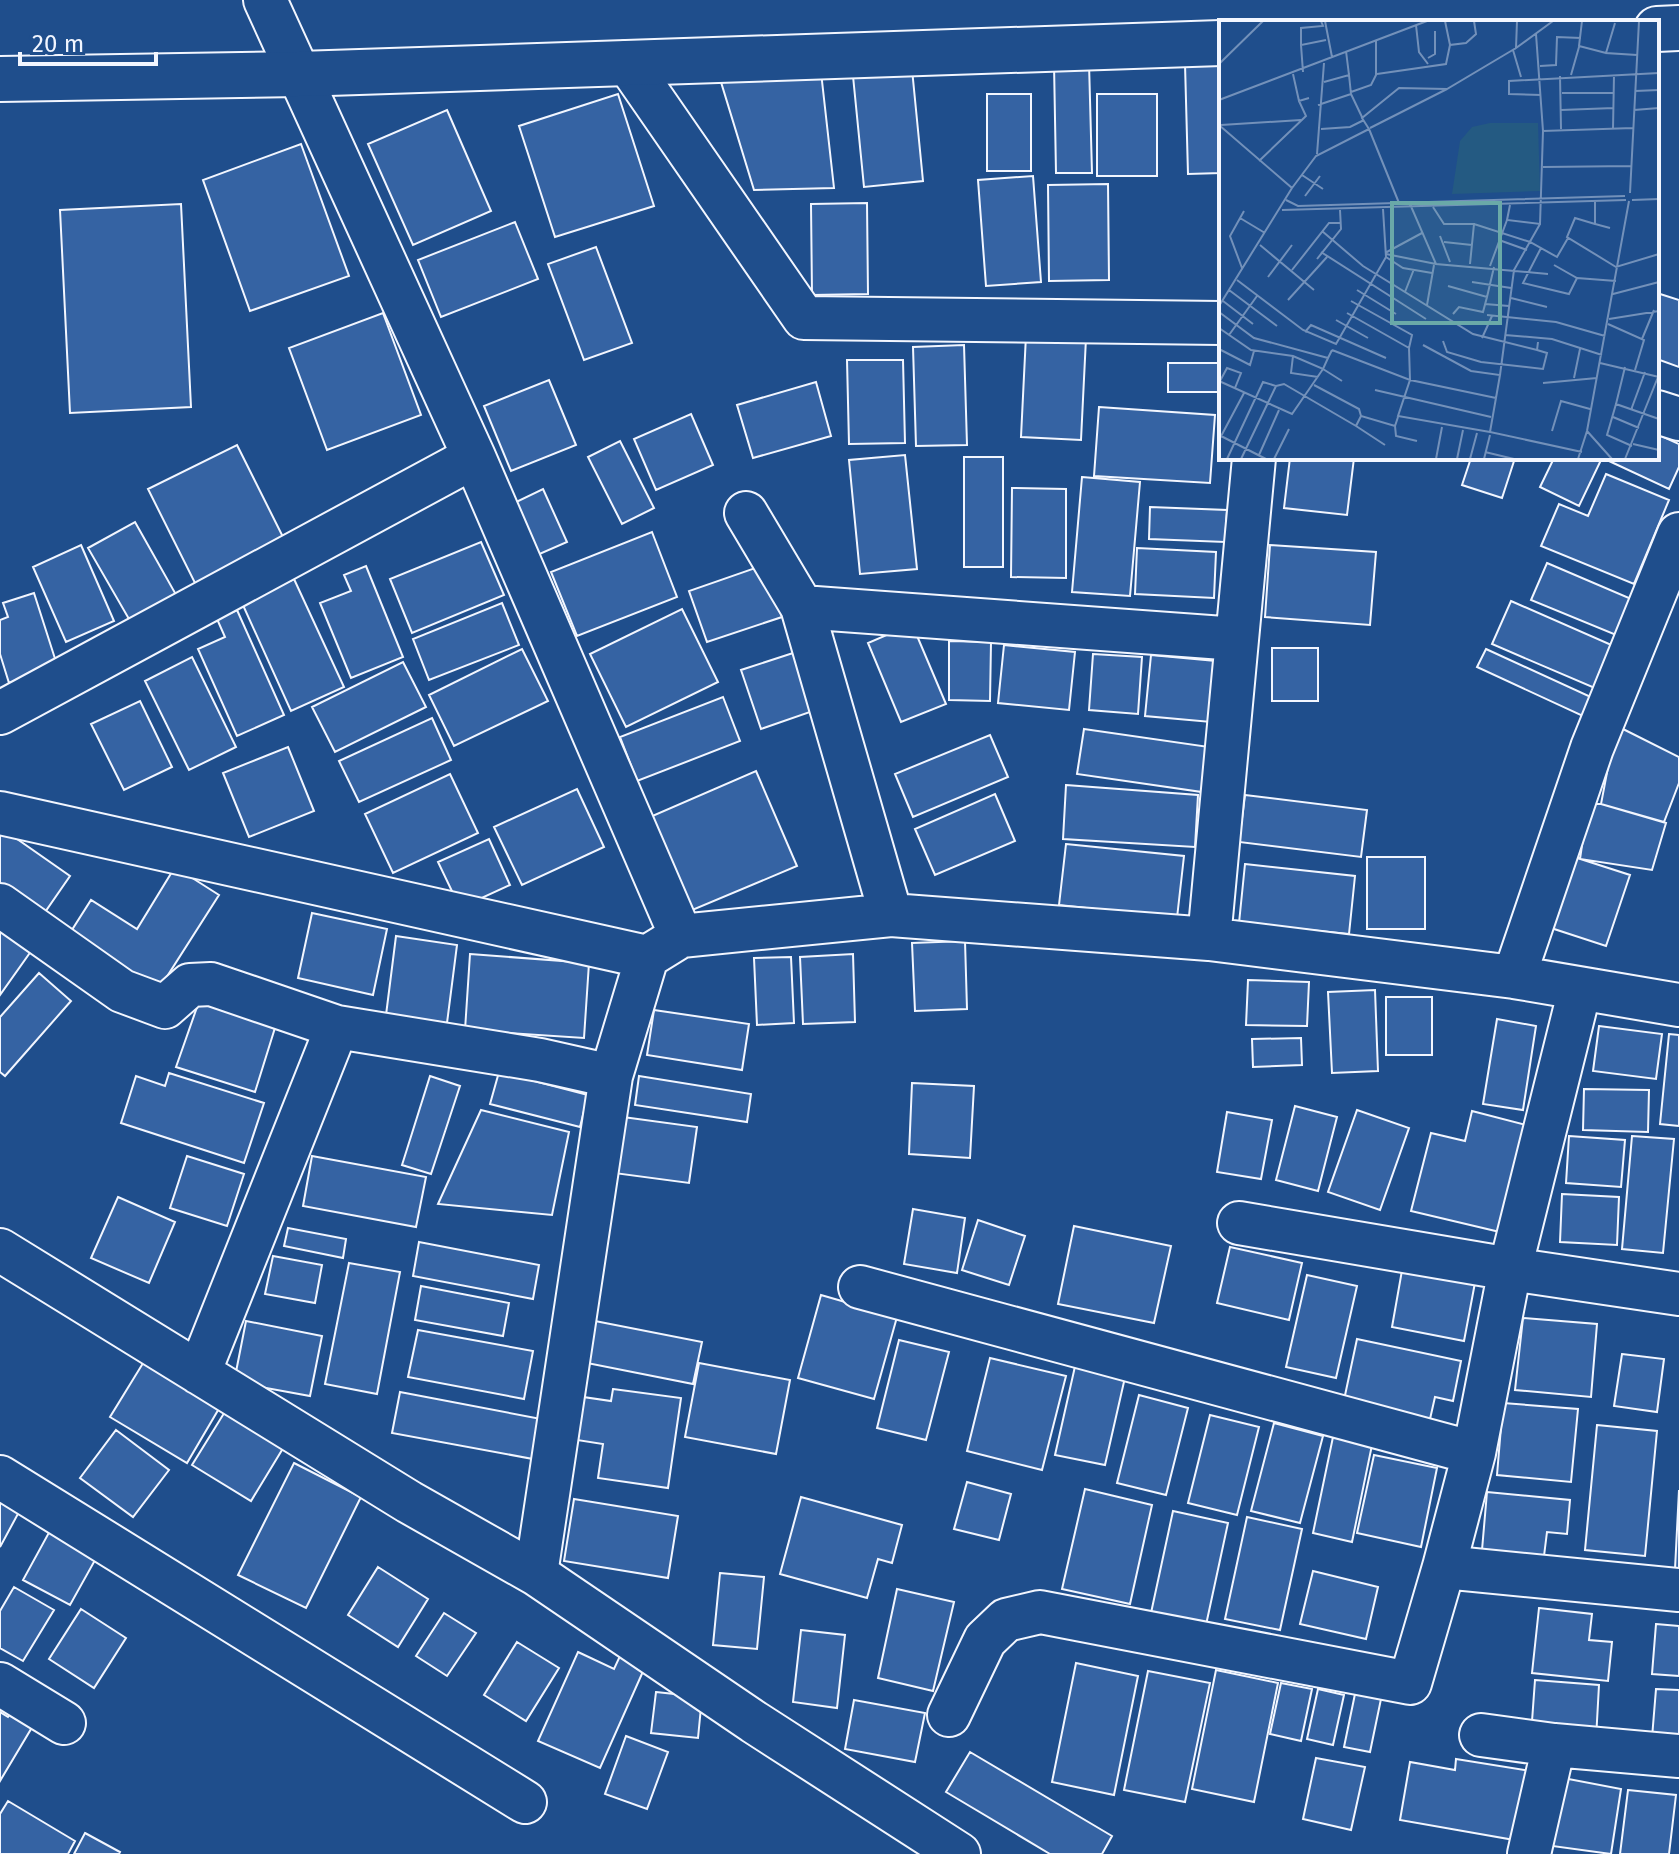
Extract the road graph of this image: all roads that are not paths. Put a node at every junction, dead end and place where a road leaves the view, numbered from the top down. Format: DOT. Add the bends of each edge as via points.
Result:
graph roads {
  1 [pos="265,0"];
  2 [pos="1679,28"];
  3 [pos="1659,29"];
  4 [pos="1219,43"];
  5 [pos="627,62"];
  6 [pos="299,74"];
  7 [pos="0,79"];
  8 [pos="1219,323"];
  9 [pos="1659,413"];
  10 [pos="1679,419"];
  11 [pos="474,457"];
  12 [pos="1254,460"];
  13 [pos="746,513"];
  14 [pos="1674,558"];
  15 [pos="802,607"];
  16 [pos="1237,639"];
  17 [pos="0,713"];
  18 [pos="0,813"];
  19 [pos="0,905"];
  20 [pos="891,915"];
  21 [pos="1209,939"];
  22 [pos="664,946"];
  23 [pos="1514,977"];
  24 [pos="1580,989"];
  25 [pos="1679,1005"];
  26 [pos="337,1027"];
  27 [pos="611,1076"];
  28 [pos="1239,1223"];
  29 [pos="0,1250"];
  30 [pos="1510,1269"];
  31 [pos="860,1287"];
  32 [pos="1679,1294"];
  33 [pos="199,1373"];
  34 [pos="1474,1453"];
  35 [pos="0,1477"];
  36 [pos="1444,1567"];
  37 [pos="536,1574"];
  38 [pos="1679,1590"];
  39 [pos="0,1684"];
  40 [pos="949,1715"];
  41 [pos="64,1723"];
  42 [pos="1481,1735"];
  43 [pos="1554,1745"];
  44 [pos="1679,1756"];
  45 [pos="525,1802"];
  46 [pos="959,1854"];
  47 [pos="1529,1854"];
  1 -- 6 [label="street"];
  2 -- 3 [label="main road"];
  4 -- 5 [label="main road"];
  5 -- 6 [label="main road"];
  5 -- 8 [label="street" via="804,318"];
  6 -- 7 [label="main road"];
  6 -- 11 [label="street"];
  9 -- 10 [label="street"];
  11 -- 17 [label="street"];
  11 -- 22 [label="street"];
  12 -- 16 [label="street"];
  13 -- 15 [label="street"];
  14 -- 23 [label="street" via="1592,748"];
  15 -- 16 [label="street"];
  15 -- 20 [label="street"];
  16 -- 21 [label="street"];
  18 -- 22 [label="street"];
  19 -- 26 [label="street" via="122,991 165,1007 190,985 211,984"];
  20 -- 21 [label="street"];
  20 -- 22 [label="street"];
  21 -- 23 [label="street"];
  22 -- 27 [label="street"];
  23 -- 24 [label="street"];
  24 -- 25 [label="street"];
  24 -- 30 [label="street"];
  26 -- 27 [label="street"];
  26 -- 33 [label="street"];
  27 -- 37 [label="street"];
  28 -- 30 [label="street"];
  29 -- 33 [label="street"];
  30 -- 32 [label="street"];
  30 -- 34 [label="street"];
  31 -- 34 [label="street"];
  33 -- 37 [label="street"];
  34 -- 36 [label="street"];
  35 -- 45 [label="street"];
  36 -- 38 [label="street"];
  36 -- 40 [label="street" via="1410,1683 1040,1612 1006,1620 985,1640"];
  37 -- 46 [label="street"];
  39 -- 41 [label="street"];
  42 -- 43 [label="street"];
  43 -- 44 [label="street"];
  43 -- 47 [label="street"];
}
